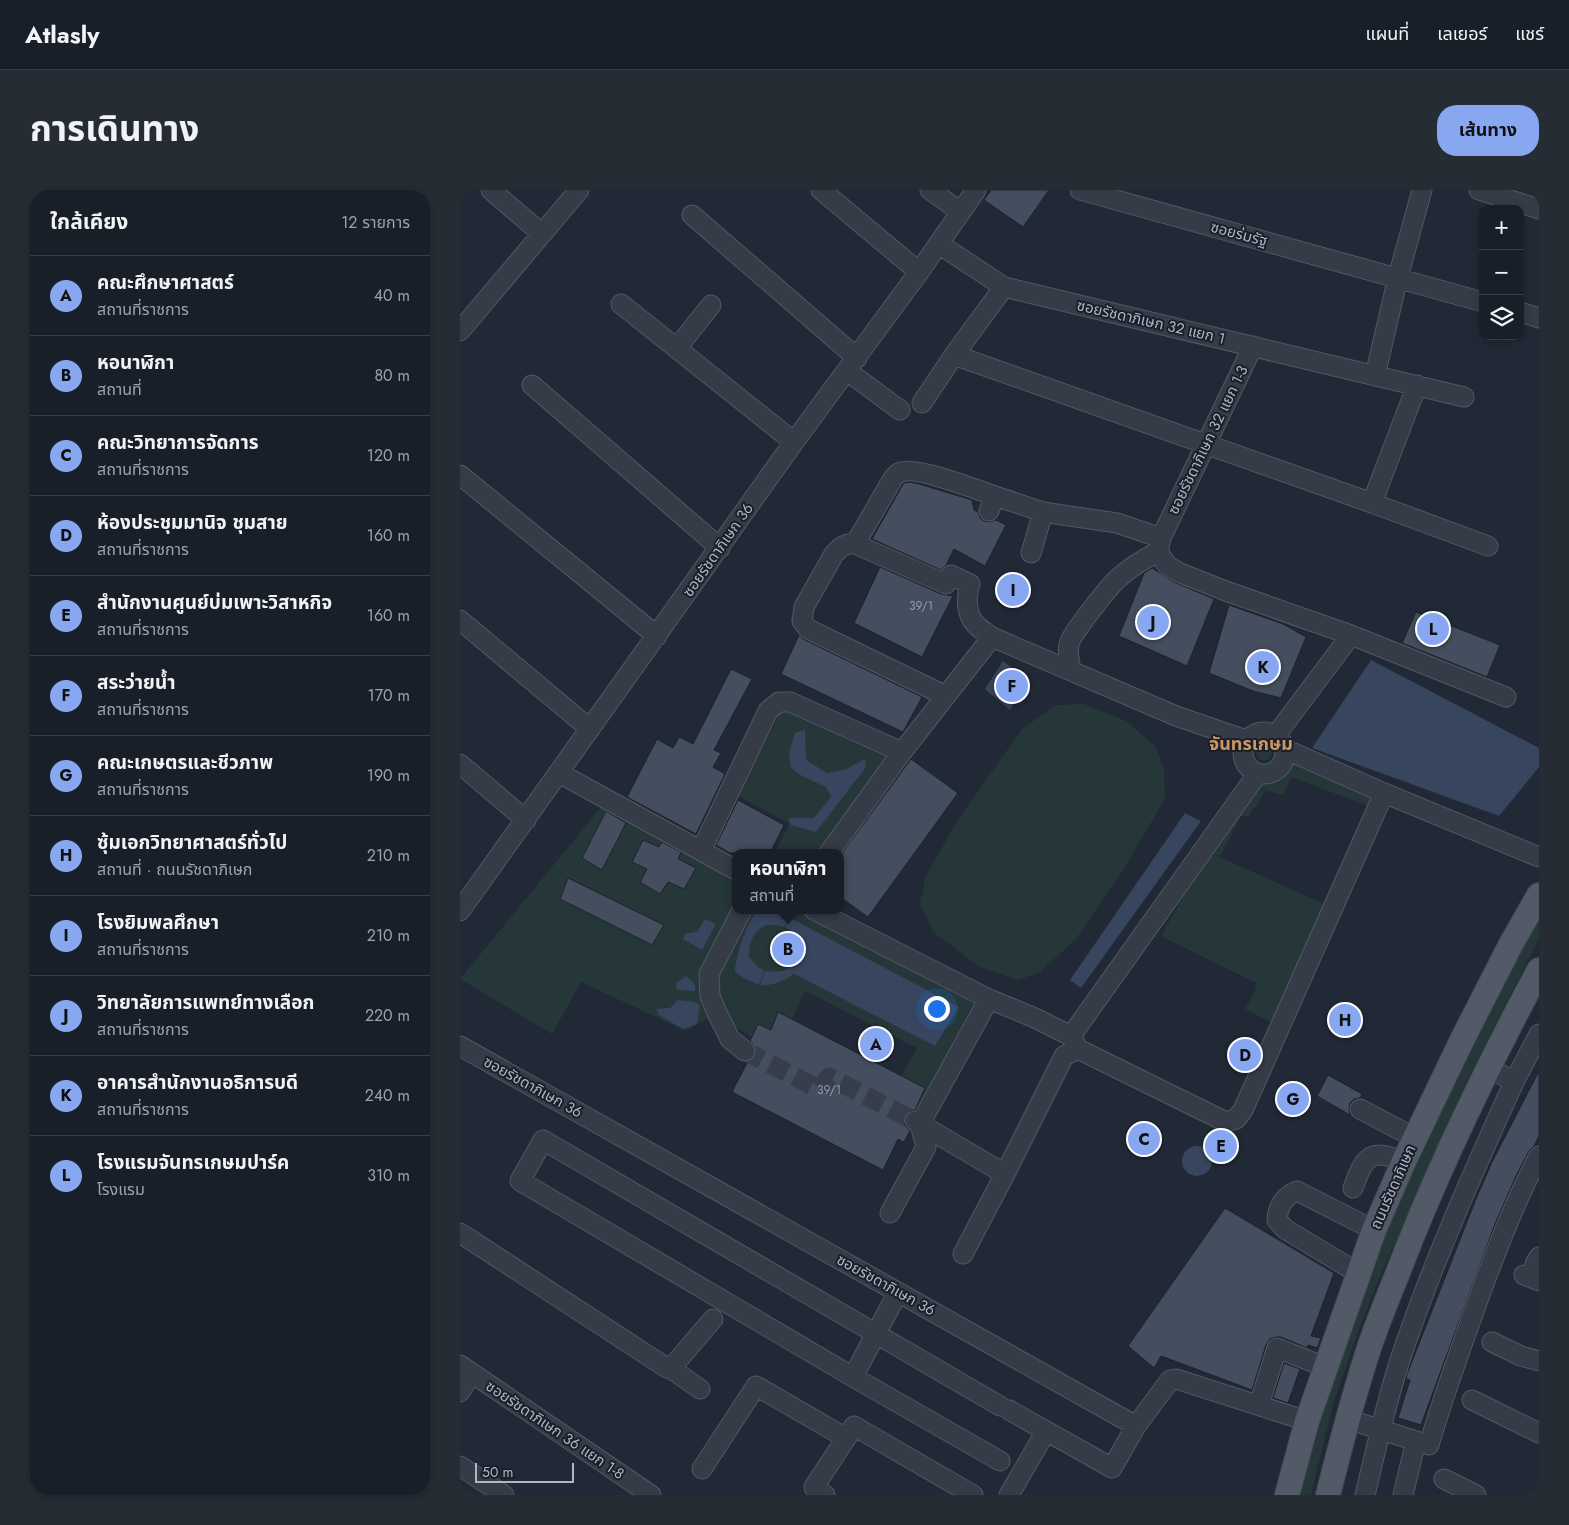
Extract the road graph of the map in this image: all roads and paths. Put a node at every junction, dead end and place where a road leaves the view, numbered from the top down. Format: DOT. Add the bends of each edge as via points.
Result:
graph roads {
  1 [pos="491,190"];
  2 [pos="579,190"];
  3 [pos="821,190"];
  4 [pos="930,190"];
  5 [pos="976,190"];
  6 [pos="1080,190"];
  7 [pos="1422,190"];
  8 [pos="1479,190"];
  9 [pos="1539,209"];
  10 [pos="961,212"];
  11 [pos="692,214"];
  12 [pos="542,234"];
  13 [pos="938,244"];
  14 [pos="919,272"];
  15 [pos="1398,277"];
  16 [pos="1004,287"];
  17 [pos="1479,301"];
  18 [pos="622,304"];
  19 [pos="711,305"];
  20 [pos="1524,313"];
  21 [pos="1539,318"];
  22 [pos="460,331"];
  23 [pos="1254,346"];
  24 [pos="677,348"];
  25 [pos="954,355"];
  26 [pos="852,364"];
  27 [pos="1375,376"];
  28 [pos="1417,385"];
  29 [pos="532,386"];
  30 [pos="1464,397"];
  31 [pos="922,403"];
  32 [pos="900,410"];
  33 [pos="794,442"];
  34 [pos="1206,445"];
  35 [pos="460,474"];
  36 [pos="1372,503"];
  37 [pos="1043,512"];
  38 [pos="1161,542"];
  39 [pos="855,544"];
  40 [pos="1488,546"];
  41 [pos="720,548"];
  42 [pos="1031,553"];
  43 [pos="460,620"];
  44 [pos="1350,635"];
  45 [pos="657,636"];
  46 [pos="992,637"];
  47 [pos="1071,671"];
  48 [pos="946,696"];
  49 [pos="1506,697"];
  50 [pos="590,729"];
  51 [pos="1246,740"];
  52 [pos="1281,742"];
  53 [pos="902,752"];
  54 [pos="460,764"];
  55 [pos="559,773"];
  56 [pos="1258,773"];
  57 [pos="1384,793"];
  58 [pos="526,820"];
  59 [pos="832,849"];
  60 [pos="701,851"];
  61 [pos="1539,857"];
  62 [pos="732,868"];
  63 [pos="1539,896"];
  64 [pos="460,910"];
  65 [pos="740,914"];
  66 [pos="822,914"];
  67 [pos="1539,970"];
  68 [pos="989,999"];
  69 [pos="1539,1034"];
  70 [pos="1075,1042"];
  71 [pos="460,1046"];
  72 [pos="745,1051"];
  73 [pos="1488,1067"];
  74 [pos="1514,1082"];
  75 [pos="1360,1109"];
  76 [pos="917,1123"];
  77 [pos="1415,1138"];
  78 [pos="1539,1156"];
  79 [pos="1404,1161"];
  80 [pos="1005,1174"];
  81 [pos="1353,1188"];
  82 [pos="890,1212"];
  83 [pos="1374,1230"];
  84 [pos="460,1233"];
  85 [pos="963,1254"];
  86 [pos="1358,1273"];
  87 [pos="898,1292"];
  88 [pos="713,1319"];
  89 [pos="875,1334"];
  90 [pos="1492,1342"];
  91 [pos="1539,1361"];
  92 [pos="1325,1367"];
  93 [pos="670,1368"];
  94 [pos="466,1369"];
  95 [pos="853,1377"];
  96 [pos="700,1389"];
  97 [pos="460,1392"];
  98 [pos="1472,1400"];
  99 [pos="1259,1405"];
  100 [pos="1347,1419"];
  101 [pos="1307,1421"];
  102 [pos="1136,1426"];
  103 [pos="1380,1429"];
  104 [pos="1046,1431"];
  105 [pos="1539,1433"];
  106 [pos="846,1438"];
  107 [pos="1416,1441"];
  108 [pos="1000,1461"];
  109 [pos="460,1466"];
  110 [pos="702,1469"];
  111 [pos="1444,1479"];
  112 [pos="504,1495"];
  113 [pos="651,1495"];
  114 [pos="825,1495"];
  115 [pos="973,1495"];
  116 [pos="1009,1495"];
  117 [pos="1287,1495"];
  118 [pos="1328,1495"];
  119 [pos="1365,1495"];
  120 [pos="1403,1495"];
  121 [pos="1476,1495"];
  1 -- 12 [label="street"];
  2 -- 12 [label="street"];
  3 -- 14 [label="street"];
  4 -- 10 [label="street"];
  5 -- 10 [label="street, ซอยรัชดาภิเษก 36"];
  6 -- 15 [label="street, ซอยร่มรัฐ"];
  7 -- 15 [label="street"];
  8 -- 9 [label="street"];
  10 -- 13 [label="street, ซอยรัชดาภิเษก 36"];
  11 -- 26 [label="street"];
  12 -- 22 [label="street"];
  13 -- 14 [label="street, ซอยรัชดาภิเษก 36"];
  13 -- 16 [label="street, ซอยรัชดาภิเษก 32 แยก 1"];
  14 -- 26 [label="street, ซอยรัชดาภิเษก 36"];
  15 -- 17 [label="street, ซอยร่มรัฐ"];
  15 -- 27 [label="street"];
  16 -- 23 [label="street, ซอยรัชดาภิเษก 32 แยก 1"];
  16 -- 25 [label="street"];
  18 -- 24 [label="street"];
  19 -- 24 [label="street"];
  20 -- 21 [label="street"];
  23 -- 27 [label="street, ซอยรัชดาภิเษก 32 แยก 1"];
  23 -- 34 [label="street, ซอยรัชดาภิเษก 32 แยก 1-3"];
  24 -- 33 [label="street"];
  25 -- 31 [label="street"];
  25 -- 34 [label="street"];
  26 -- 32 [label="street"];
  26 -- 33 [label="street, ซอยรัชดาภิเษก 36"];
  27 -- 28 [label="street, ซอยรัชดาภิเษก 32 แยก 1"];
  28 -- 30 [label="street, ซอยรัชดาภิเษก 32 แยก 1"];
  28 -- 36 [label="street"];
  29 -- 41 [label="street"];
  33 -- 41 [label="street, ซอยรัชดาภิเษก 36"];
  34 -- 36 [label="street"];
  34 -- 38 [label="street, ซอยรัชดาภิเษก 32 แยก 1-3"];
  35 -- 45 [label="street"];
  36 -- 40 [label="street"];
  37 -- 38 [label="street" via="1117,523"];
  37 -- 39 [label="street" via="992,504 944,478 900,472 892,480"];
  37 -- 42 [label="street"];
  38 -- 44 [label="street" via="1167,565 1178,572"];
  38 -- 47 [label="street" via="1115,581 1076,631 1068,653"];
  39 -- 46 [label="street" via="946,584 951,575 970,584 968,607 974,623"];
  39 -- 48 [label="street" via="848,544 834,554 804,607 802,621 808,629"];
  41 -- 45 [label="street, ซอยรัชดาภิเษก 36"];
  43 -- 50 [label="street"];
  44 -- 49 [label="street"];
  44 -- 52 [label="street"];
  45 -- 50 [label="street, ซอยรัชดาภิเษก 36"];
  46 -- 47 [label="street"];
  46 -- 48 [label="street"];
  47 -- 51 [label="street" via="1176,716"];
  48 -- 53 [label="street"];
  50 -- 55 [label="street, ซอยรัชดาภิเษก 36"];
  51 -- 52 [label="street" via="1263,731"];
  51 -- 56 [label="street" via="1244,759"];
  52 -- 56 [label="street" via="1283,763 1278,769"];
  52 -- 57 [label="street"];
  53 -- 59 [label="street"];
  53 -- 60 [label="street" via="790,702 779,702 768,711"];
  54 -- 58 [label="street"];
  55 -- 58 [label="street, ซอยรัชดาภิเษก 36"];
  55 -- 60 [label="street"];
  56 -- 70 [label="street"];
  57 -- 61 [label="street"];
  57 -- 70 [label="street" via="1236,1119 1226,1122"];
  58 -- 64 [label="street, ซอยรัชดาภิเษก 36"];
  60 -- 62 [label="street"];
  63 -- 77 [label="main road, ถนนรัชดาภิเษก" via="1506,952"];
  65 -- 72 [label="street" via="709,974 710,996 717,1013 730,1039"];
  66 -- 68 [label="street"];
  67 -- 73 [label="main road"];
  68 -- 70 [label="street" via="1035,1018"];
  68 -- 76 [label="street"];
  69 -- 74 [label="street"];
  70 -- 80 [label="street" via="1064,1056"];
  71 -- 87 [label="street, ซอยรัชดาภิเษก 36"];
  73 -- 74 [label="street"];
  73 -- 100 [label="main road" via="1408,1246 1372,1340"];
  74 -- 103 [label="street" via="1467,1186 1431,1277"];
  75 -- 77 [label="street"];
  76 -- 80 [label="street"];
  76 -- 82 [label="street" via="926,1147"];
  77 -- 79 [label="main road, ถนนรัชดาภิเษก"];
  78 -- 107 [label="street" via="1494,1255 1428,1445"];
  79 -- 81 [label="street" via="1379,1155 1370,1157"];
  79 -- 83 [label="main road, ถนนรัชดาภิเษก"];
  80 -- 85 [label="street"];
  83 -- 86 [label="main road, ถนนรัชดาภิเษก"];
  83 -- 86 [label="street" via="1297,1191 1287,1195 1278,1211 1277,1220 1285,1229"];
  84 -- 93 [label="street"];
  86 -- 92 [label="main road, ถนนรัชดาภิเษก"];
  87 -- 89 [label="street"];
  87 -- 102 [label="street, ซอยรัชดาภิเษก 36"];
  88 -- 93 [label="street"];
  89 -- 95 [label="street"];
  89 -- 95 [label="street" via="543,1140 520,1181"];
  89 -- 104 [label="street"];
  90 -- 91 [label="street"];
  92 -- 99 [label="street" via="1277,1348"];
  92 -- 101 [label="main road, ถนนรัชดาภิเษก"];
  93 -- 96 [label="street"];
  94 -- 97 [label="street"];
  94 -- 113 [label="street, ซอยรัชดาภิเษก 36 แยก 1-8"];
  95 -- 108 [label="street"];
  98 -- 105 [label="street"];
  99 -- 101 [label="street"];
  99 -- 102 [label="street" via="1176,1379 1170,1380"];
  100 -- 103 [label="street"];
  100 -- 118 [label="main road"];
  101 -- 117 [label="main road, ถนนรัชดาภิเษก"];
  102 -- 104 [label="street" via="1112,1468"];
  103 -- 107 [label="street"];
  103 -- 119 [label="street"];
  104 -- 116 [label="street"];
  106 -- 110 [label="street" via="756,1386"];
  106 -- 114 [label="street" via="814,1487"];
  106 -- 115 [label="street" via="854,1426"];
  107 -- 120 [label="street"];
  109 -- 112 [label="street"];
  111 -- 121 [label="street"];
}
